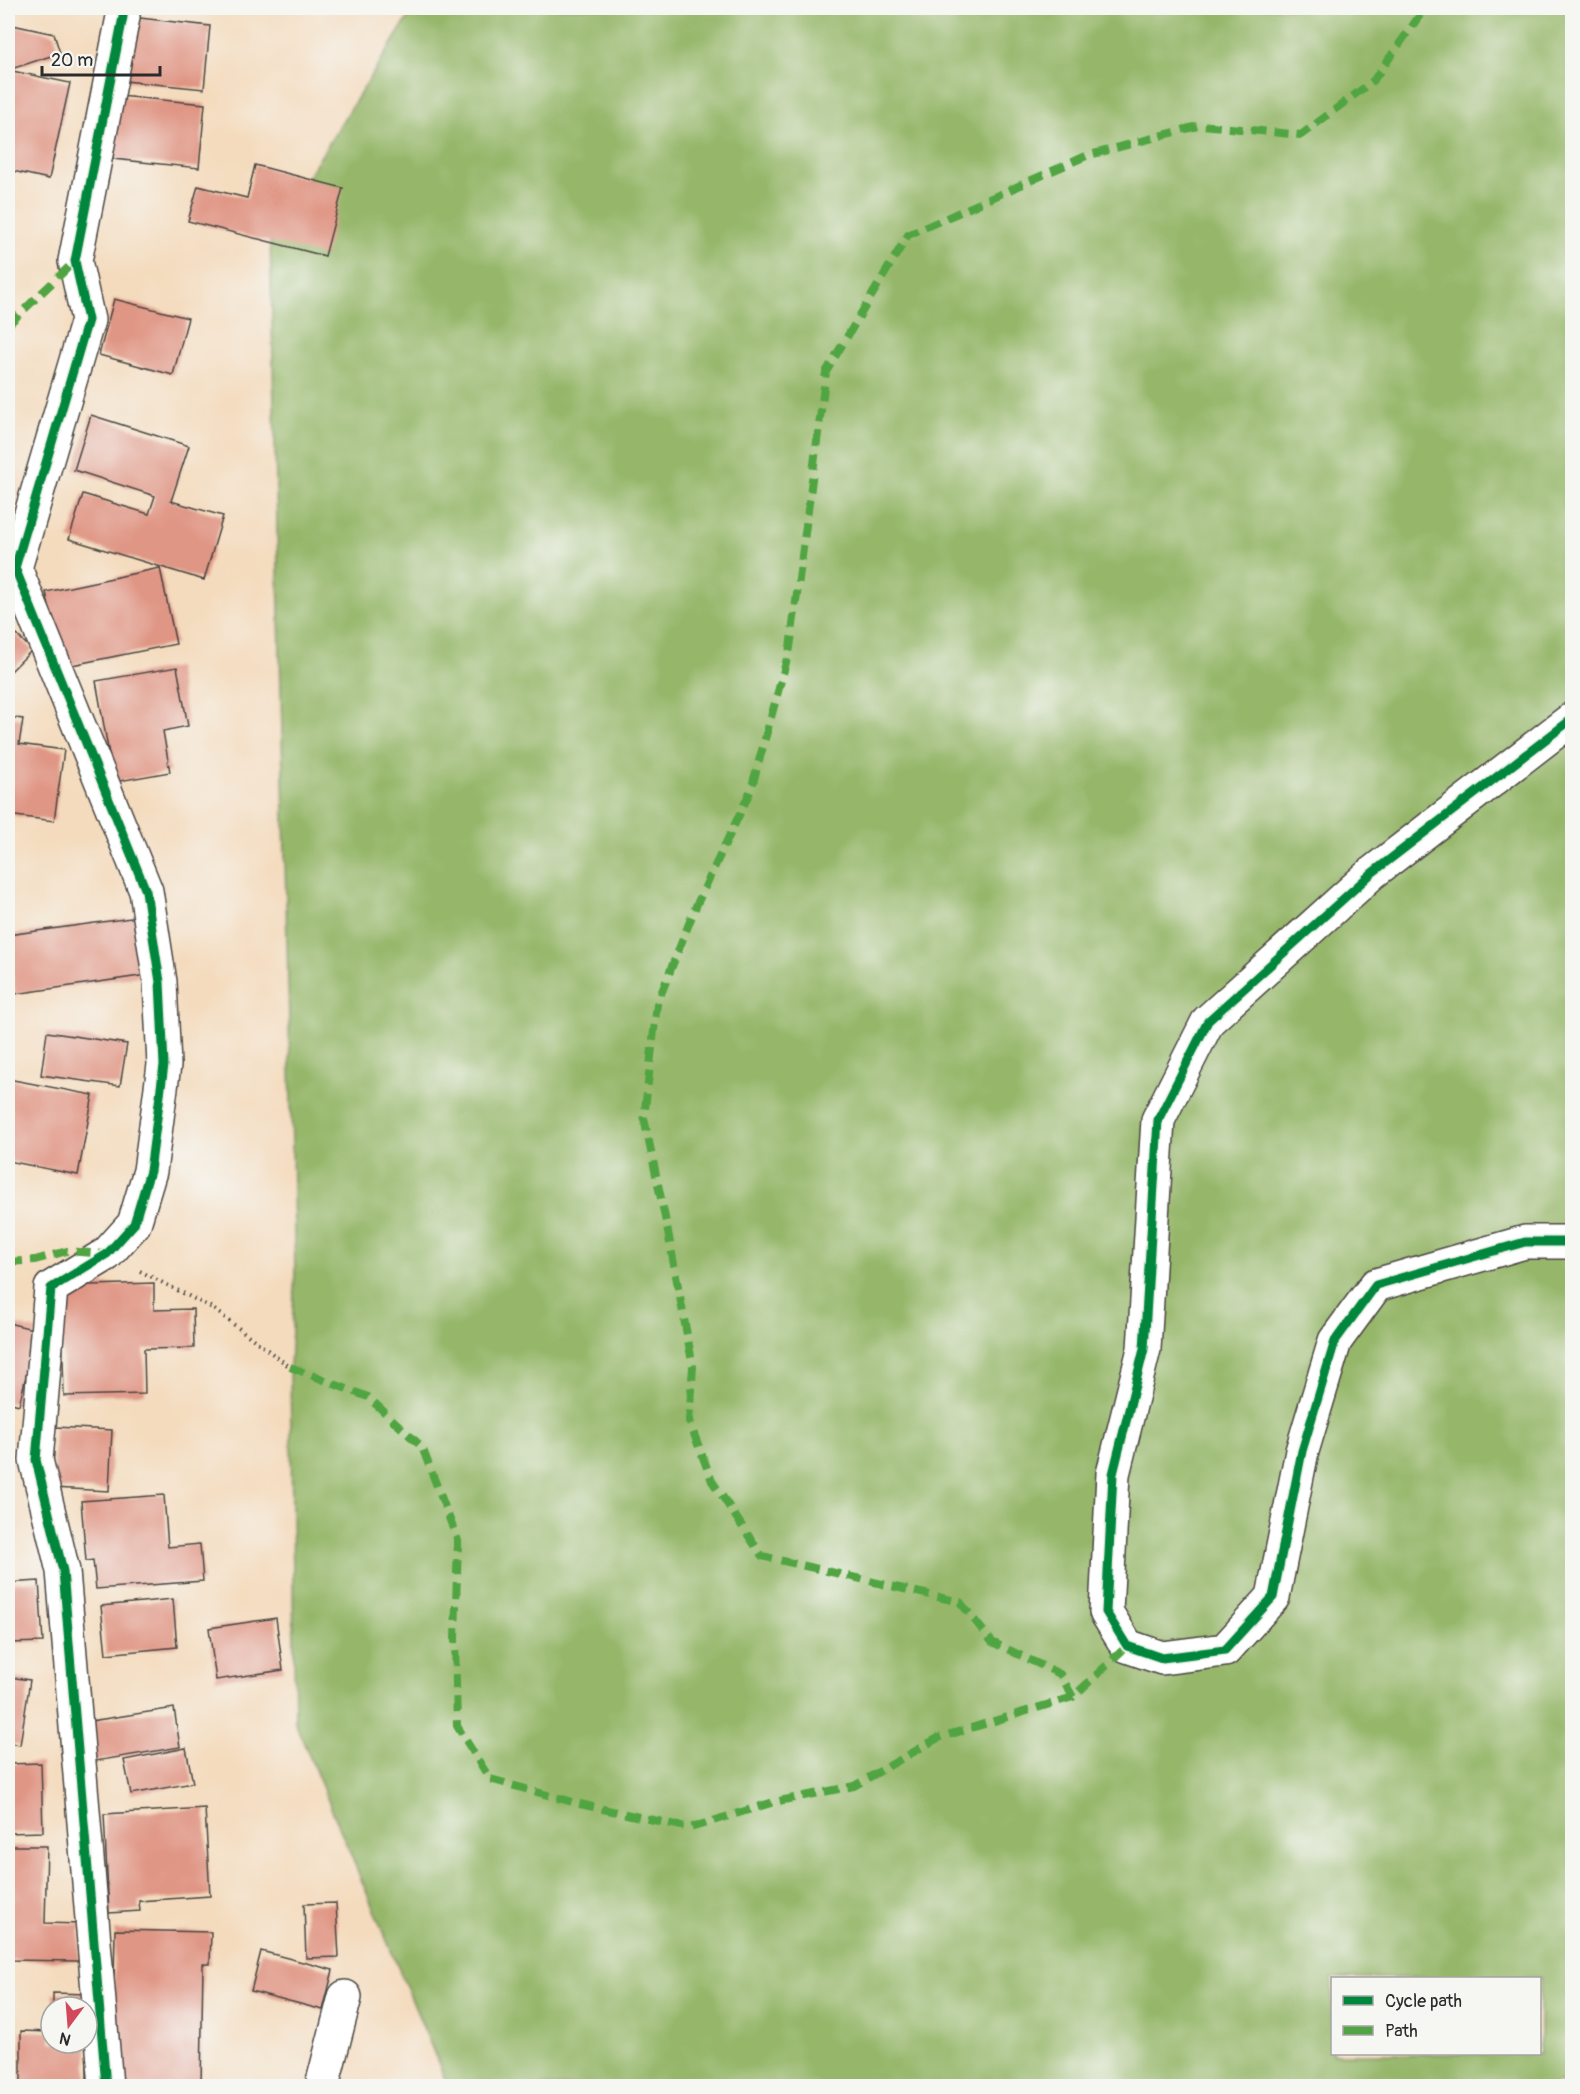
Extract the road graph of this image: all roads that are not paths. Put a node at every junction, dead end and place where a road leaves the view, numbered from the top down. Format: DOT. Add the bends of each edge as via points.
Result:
graph roads {
  1 [pos="123,8"];
  2 [pos="1572,719"];
  3 [pos="1572,1242"];
  4 [pos="345,1997"];
  5 [pos="106,2086"];
  6 [pos="322,2086"];
  1 -- 5 [label="street" via="75,261 88,320 15,568 146,891 160,982 164,1065 150,1171 134,1224 108,1254 51,1288 36,1460 63,1571"];
  2 -- 3 [label="street" via="1372,873 1208,1022 1158,1120 1144,1349 1113,1474 1106,1612 1127,1646 1162,1658 1225,1650 1273,1597 1302,1451 1335,1341 1376,1285 1525,1242"];
  4 -- 6 [label="street"];
}
